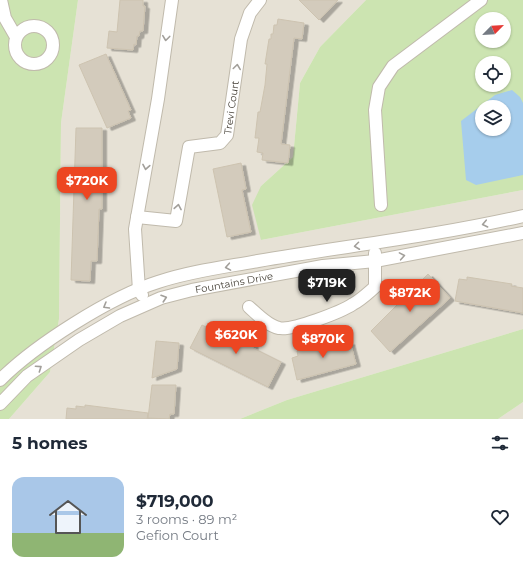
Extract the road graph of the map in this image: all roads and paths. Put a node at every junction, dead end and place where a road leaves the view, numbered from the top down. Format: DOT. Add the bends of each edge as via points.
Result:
graph roads {
  1 [pos="1,0"];
  2 [pos="172,0"];
  3 [pos="260,0"];
  4 [pos="482,1"];
  5 [pos="16,37"];
  6 [pos="381,205"];
  7 [pos="523,216"];
  8 [pos="137,217"];
  9 [pos="523,233"];
  10 [pos="375,244"];
  11 [pos="375,260"];
  12 [pos="139,290"];
  13 [pos="146,305"];
  14 [pos="249,307"];
  15 [pos="2,374"];
  16 [pos="18,386"];
  17 [pos="0,404"];
  1 -- 5 [label="street" via="5,18"];
  2 -- 8 [label="street, one-way"];
  8 -- 3 [label="street, Trevi Court, one-way" via="176,221 189,147 220,143 227,135 241,39 250,12"];
  4 -- 6 [label="street" via="394,66 379,87 376,110"];
  7 -- 10 [label="street, Fountains Drive, one-way"];
  8 -- 12 [label="street" via="135,229"];
  11 -- 9 [label="street, Fountains Drive, one-way"];
  10 -- 11 [label="street"];
  10 -- 12 [label="street, Fountains Drive, one-way" via="320,250 187,274 156,282"];
  13 -- 11 [label="street, Fountains Drive, one-way" via="161,298 192,290 323,266"];
  11 -- 14 [label="street" via="375,287 353,305 331,314 298,325 278,328"];
  12 -- 13 [label="street"];
  12 -- 15 [label="street, Fountains Drive, one-way" via="70,327"];
  16 -- 13 [label="street, Fountains Drive, one-way" via="27,376 79,340 120,316"];
  15 -- 16 [label="street"];
  16 -- 17 [label="street, Fountains Drive"];
}
